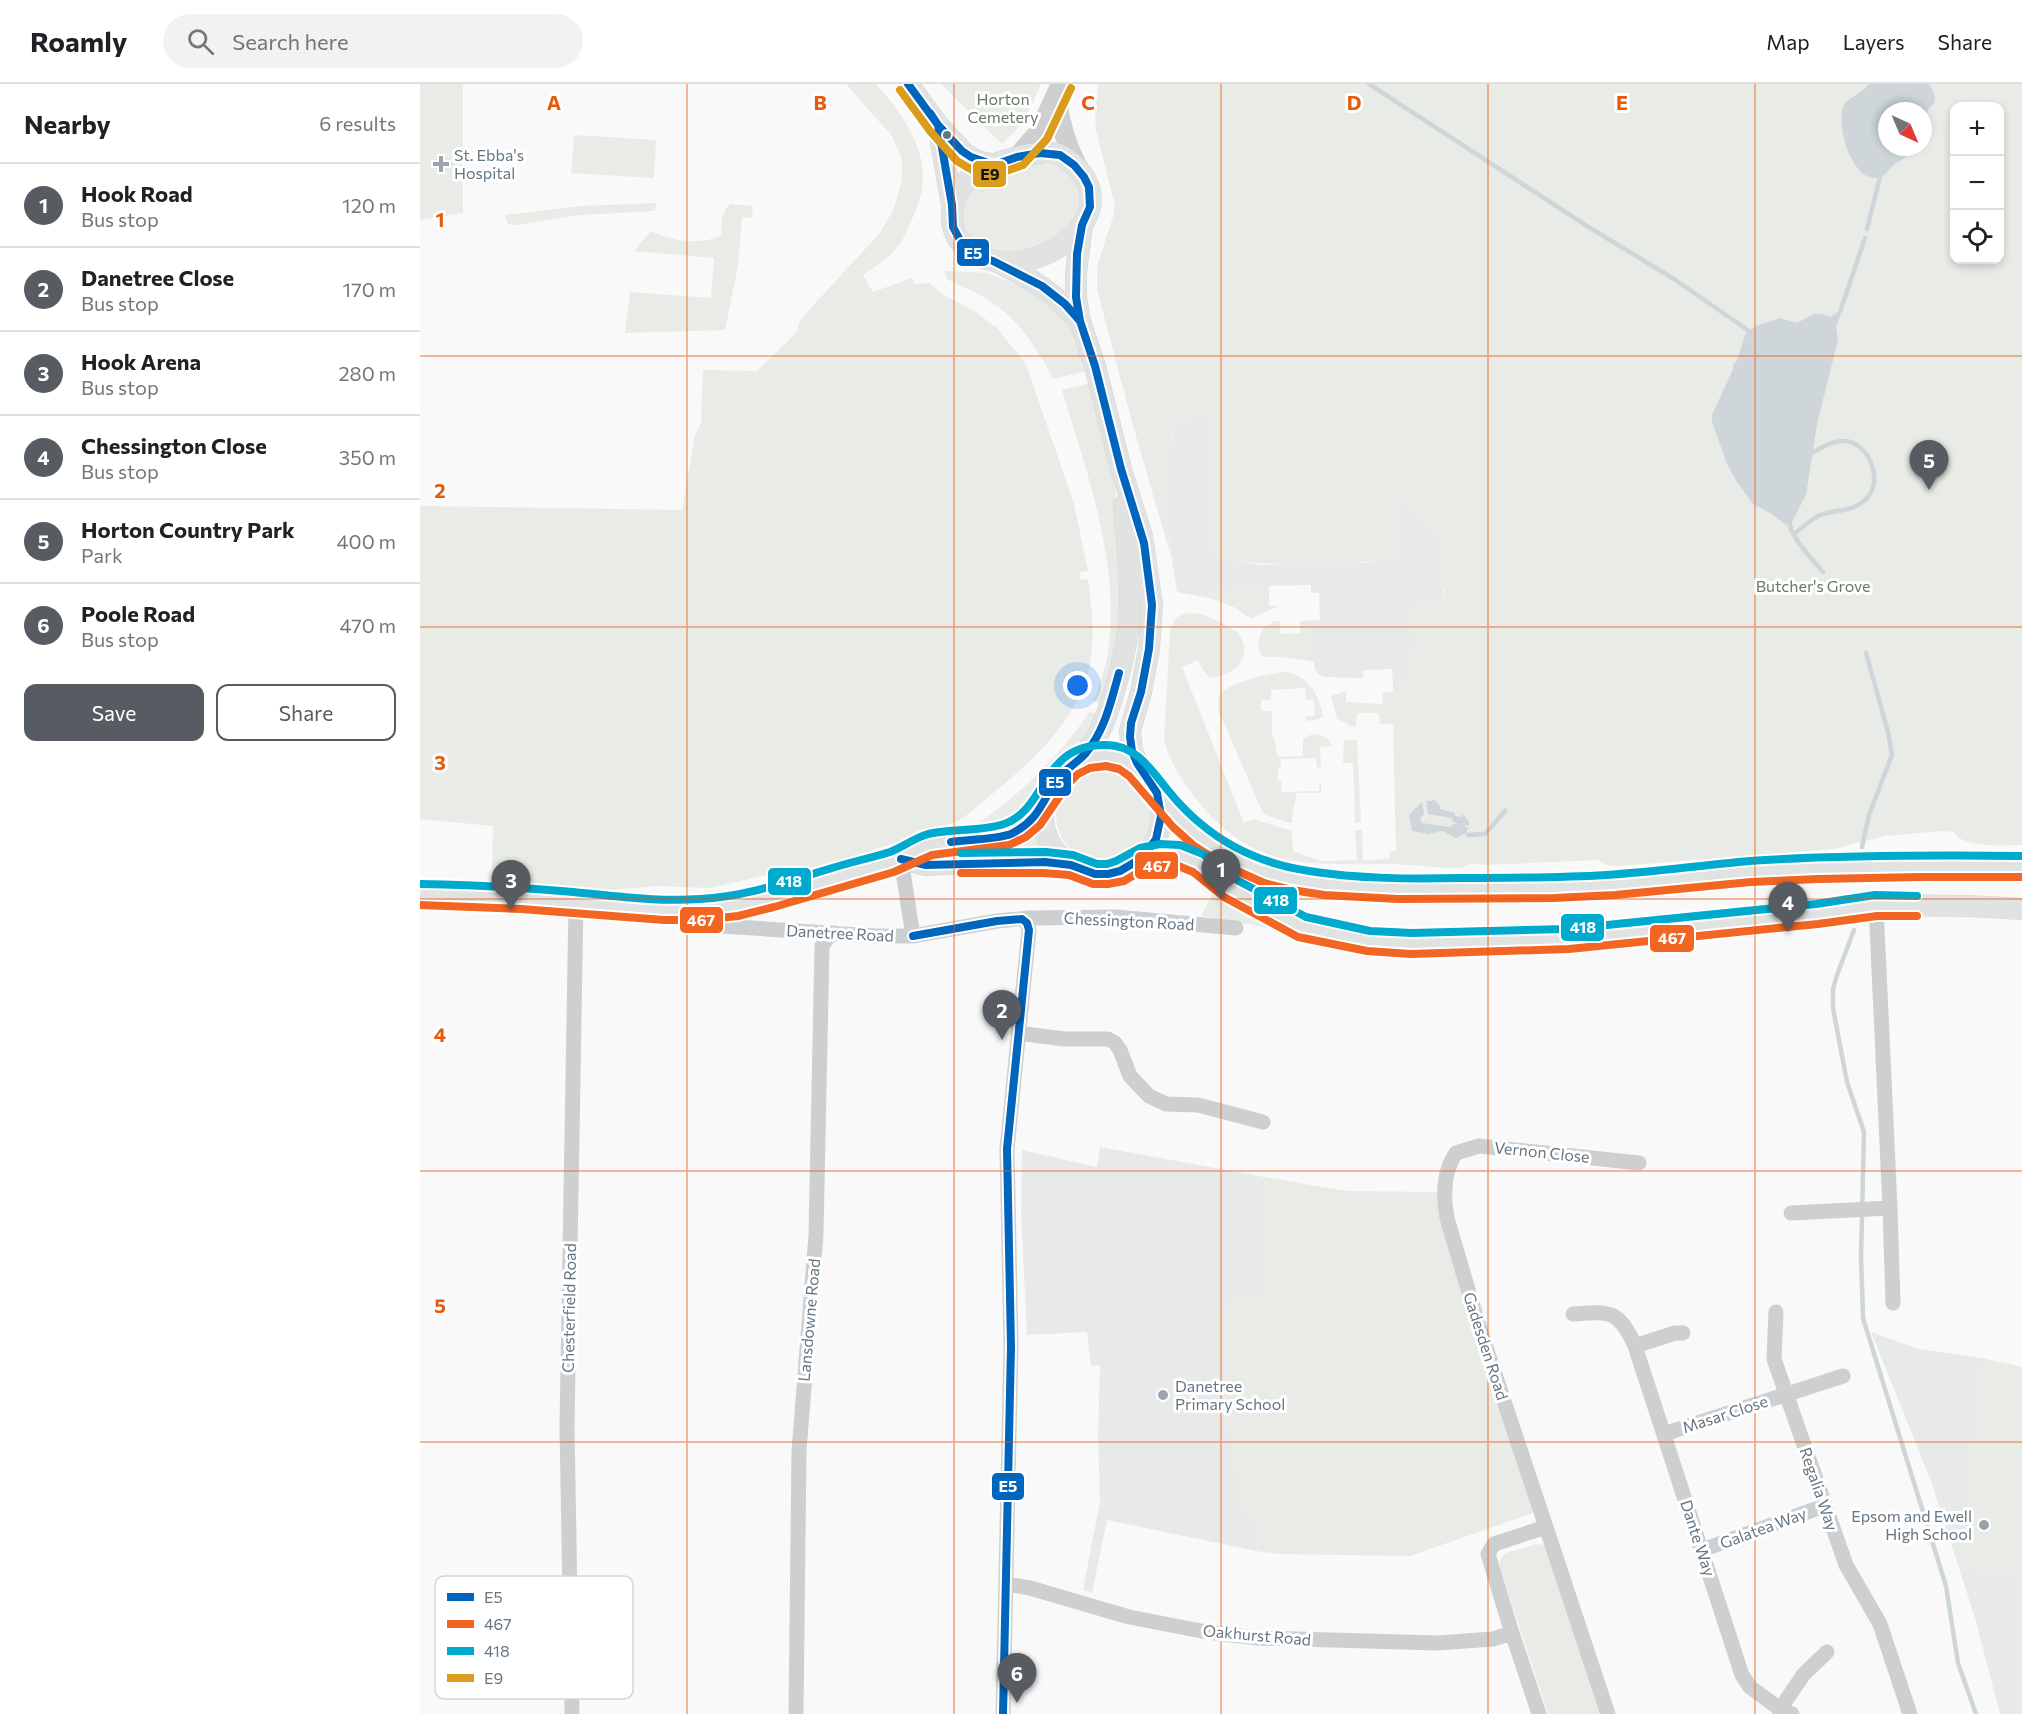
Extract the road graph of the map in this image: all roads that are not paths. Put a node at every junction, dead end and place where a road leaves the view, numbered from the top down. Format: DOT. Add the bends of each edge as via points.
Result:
graph roads {
  1 [pos="908,84"];
  2 [pos="1059,91"];
  3 [pos="938,125"];
  4 [pos="1017,157"];
  5 [pos="994,165"];
  6 [pos="1081,173"];
  7 [pos="952,205"];
  8 [pos="1082,225"];
  9 [pos="993,261"];
  10 [pos="1080,321"];
  11 [pos="1121,469"];
  12 [pos="1064,771"];
  13 [pos="1142,772"];
  14 [pos="1157,793"];
  15 [pos="1046,801"];
  16 [pos="1142,858"];
  17 [pos="901,859"];
  18 [pos="1071,865"];
  19 [pos="2022,867"];
  20 [pos="420,894"];
  21 [pos="576,903"];
  22 [pos="1876,905"];
  23 [pos="2022,909"];
  24 [pos="1022,919"];
  25 [pos="721,926"];
  26 [pos="1236,928"];
  27 [pos="836,933"];
  28 [pos="913,936"];
  29 [pos="1018,1034"];
  30 [pos="1263,1122"];
  31 [pos="1450,1162"];
  32 [pos="1639,1163"];
  33 [pos="1890,1208"];
  34 [pos="1791,1213"];
  35 [pos="1893,1303"];
  36 [pos="1776,1312"];
  37 [pos="1572,1314"];
  38 [pos="1683,1334"];
  39 [pos="1635,1346"];
  40 [pos="1844,1376"];
  41 [pos="1787,1394"];
  42 [pos="1664,1434"];
  43 [pos="1824,1506"];
  44 [pos="1546,1527"];
  45 [pos="1702,1550"];
  46 [pos="570,1576"];
  47 [pos="1006,1584"];
  48 [pos="1512,1633"];
  49 [pos="1827,1652"];
  50 [pos="572,1699"];
  51 [pos="1784,1712"];
  52 [pos="572,1714"];
  53 [pos="796,1714"];
  54 [pos="1003,1714"];
  55 [pos="1539,1714"];
  56 [pos="1608,1714"];
  57 [pos="1910,1714"];
  1 -- 3 [label="main road"];
  2 -- 4 [label="street" via="1039,132"];
  2 -- 6 [label="street" via="1065,140"];
  3 -- 5 [label="main road" via="967,154"];
  3 -- 7 [label="main road"];
  4 -- 5 [label="main road"];
  4 -- 6 [label="main road" via="1048,152 1069,160"];
  5 -- 7 [label="main road" via="967,180"];
  6 -- 8 [label="main road" via="1090,196"];
  7 -- 9 [label="main road" via="953,226 962,244 977,256"];
  8 -- 9 [label="main road" via="1067,242 1037,257 1012,263"];
  8 -- 10 [label="main road" via="1076,273"];
  9 -- 10 [label="main road" via="1042,286"];
  10 -- 11 [label="main road"];
  11 -- 12 [label="main road" via="1130,597 1123,656 1100,732 1083,755"];
  11 -- 13 [label="main road" via="1144,543 1152,604 1149,649 1130,731 1132,751"];
  12 -- 13 [label="main road" via="1082,760 1103,755 1120,758"];
  12 -- 15 [label="main road"];
  13 -- 14 [label="main road"];
  14 -- 16 [label="main road" via="1160,828"];
  14 -- 19 [label="main road" via="1206,841 1242,865 1311,883 1419,889 1518,888 1872,867"];
  15 -- 17 [label="main road" via="1027,824 1008,835 924,846"];
  15 -- 18 [label="main road" via="1048,837 1053,848"];
  16 -- 18 [label="main road" via="1108,874"];
  16 -- 22 [label="main road" via="1178,855 1198,863 1259,906 1302,927 1380,942 1568,939"];
  17 -- 18 [label="main road" via="926,865 989,861"];
  17 -- 21 [label="main road" via="713,909 644,909"];
  17 -- 28 [label="street"];
  20 -- 21 [label="main road"];
  21 -- 46 [label="street, Chesterfield Road" via="567,1426"];
  22 -- 23 [label="main road"];
  22 -- 33 [label="street"];
  24 -- 26 [label="street, Chessington Road" via="1116,917"];
  24 -- 28 [label="street, Danetree Road"];
  24 -- 29 [label="street" via="1029,930"];
  25 -- 27 [label="street, Danetree Road"];
  27 -- 28 [label="street, Danetree Road"];
  27 -- 53 [label="street, Lansdowne Road" via="822,946 816,1235 799,1451"];
  29 -- 30 [label="street" via="1108,1039 1120,1050 1130,1076 1149,1096 1166,1104 1211,1107"];
  29 -- 47 [label="street" via="1007,1149 1011,1346"];
  31 -- 32 [label="street, Vernon Close" via="1456,1153 1479,1146"];
  31 -- 44 [label="street, Gadesden Road" via="1445,1208 1477,1320"];
  33 -- 34 [label="street"];
  33 -- 35 [label="street"];
  36 -- 41 [label="street, Masar Close" via="1774,1359"];
  37 -- 39 [label="street, Dante Way" via="1594,1312 1619,1318"];
  38 -- 39 [label="street"];
  39 -- 42 [label="street, Dante Way"];
  40 -- 41 [label="street, Masar Close"];
  41 -- 42 [label="street, Masar Close"];
  41 -- 43 [label="street, Regalia Way"];
  42 -- 45 [label="street, Dante Way"];
  43 -- 45 [label="street, Galatea Way"];
  43 -- 57 [label="street, Regalia Way" via="1846,1565 1880,1624"];
  44 -- 48 [label="street" via="1494,1545 1490,1550 1489,1562"];
  44 -- 56 [label="street, Gadesden Road"];
  45 -- 51 [label="street, Dante Way" via="1742,1675 1750,1687"];
  47 -- 48 [label="street, Oakhurst Road" via="1130,1617 1257,1638 1437,1643 1493,1639"];
  47 -- 54 [label="street"];
  48 -- 55 [label="street"];
  49 -- 51 [label="street" via="1803,1674"];
  50 -- 52 [label="street, Chesterfield Road"];
}
